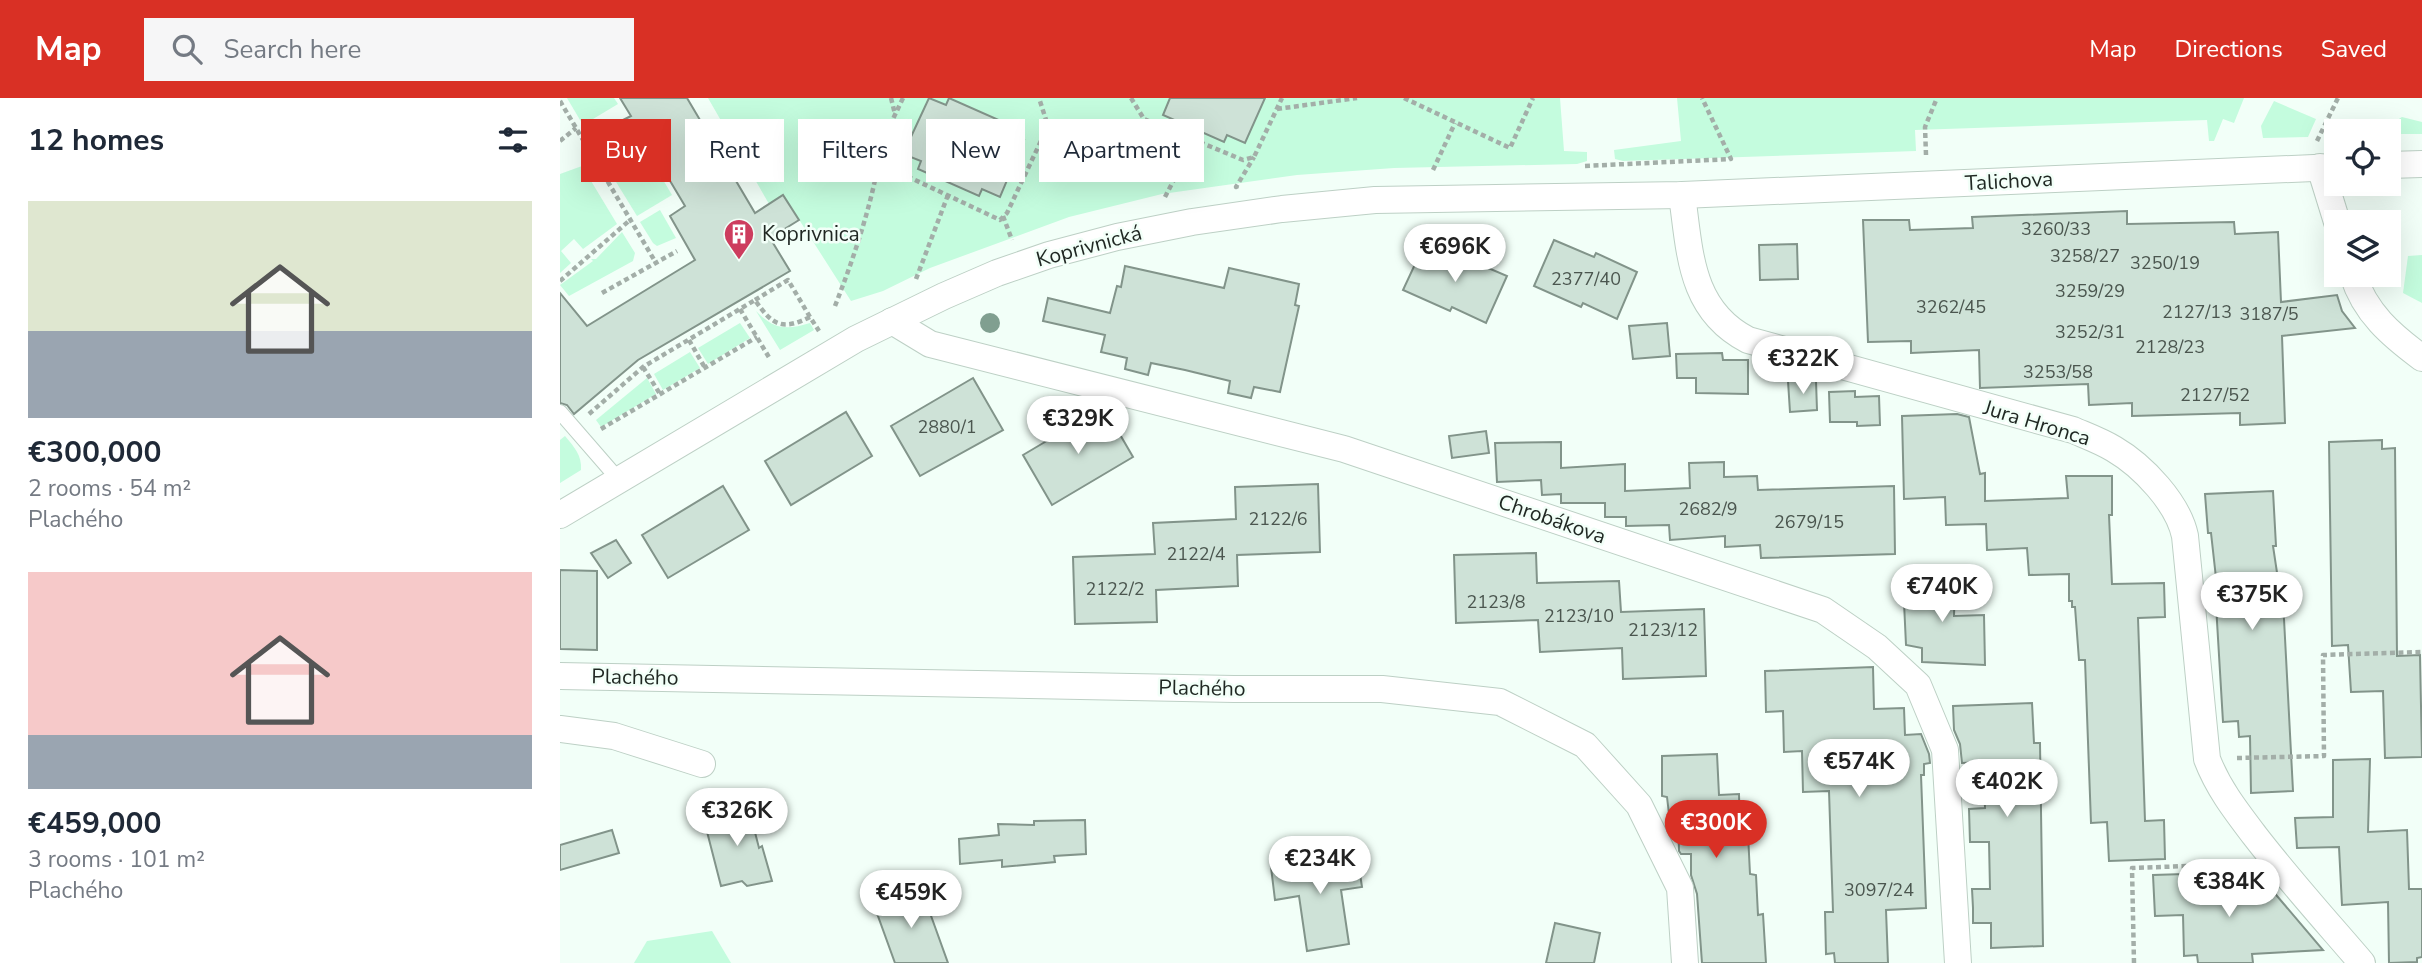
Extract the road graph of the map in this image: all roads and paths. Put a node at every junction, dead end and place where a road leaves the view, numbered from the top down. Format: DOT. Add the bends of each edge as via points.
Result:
graph roads {
  1 [pos="891,98"];
  2 [pos="903,98"];
  3 [pos="1039,98"];
  4 [pos="1131,98"];
  5 [pos="1282,98"];
  6 [pos="1357,98"];
  7 [pos="1404,98"];
  8 [pos="1533,98"];
  9 [pos="1702,98"];
  10 [pos="1937,98"];
  11 [pos="2338,98"];
  12 [pos="560,101"];
  13 [pos="1277,109"];
  14 [pos="895,115"];
  15 [pos="893,119"];
  16 [pos="1144,119"];
  17 [pos="2333,119"];
  18 [pos="1455,123"];
  19 [pos="576,128"];
  20 [pos="560,141"];
  21 [pos="1204,145"];
  22 [pos="1926,155"];
  23 [pos="2324,159"];
  24 [pos="2422,164"];
  25 [pos="2401,165"];
  26 [pos="1577,166"];
  27 [pos="1446,170"];
  28 [pos="912,178"];
  29 [pos="876,182"];
  30 [pos="1173,182"];
  31 [pos="948,195"];
  32 [pos="1682,195"];
  33 [pos="1165,197"];
  34 [pos="630,220"];
  35 [pos="677,251"];
  36 [pos="656,262"];
  37 [pos="915,280"];
  38 [pos="560,281"];
  39 [pos="2359,287"];
  40 [pos="602,293"];
  41 [pos="755,300"];
  42 [pos="835,306"];
  43 [pos="740,309"];
  44 [pos="810,317"];
  45 [pos="892,320"];
  46 [pos="820,332"];
  47 [pos="757,337"];
  48 [pos="689,340"];
  49 [pos="2422,358"];
  50 [pos="772,361"];
  51 [pos="643,367"];
  52 [pos="705,368"];
  53 [pos="660,394"];
  54 [pos="560,412"];
  55 [pos="598,431"];
  56 [pos="606,438"];
  57 [pos="619,480"];
  58 [pos="562,511"];
  59 [pos="2422,652"];
  60 [pos="560,676"];
  61 [pos="560,729"];
  62 [pos="2233,758"];
  63 [pos="702,764"];
  64 [pos="2243,864"];
  65 [pos="1685,963"];
  66 [pos="1958,963"];
  67 [pos="2134,963"];
  68 [pos="2362,963"];
  1 -- 14 [label="path"];
  2 -- 14 [label="path"];
  3 -- 31 [label="path" via="1048,126 1007,213 1000,220"];
  4 -- 16 [label="path"];
  5 -- 13 [label="path"];
  6 -- 13 [label="path"];
  7 -- 18 [label="path"];
  8 -- 18 [label="path" via="1510,148"];
  9 -- 26 [label="path" via="1731,159"];
  10 -- 22 [label="path" via="1925,127"];
  11 -- 17 [label="path"];
  12 -- 19 [label="path"];
  13 -- 21 [label="path" via="1254,157 1242,160"];
  14 -- 15 [label="path"];
  18 -- 27 [label="path" via="1433,170"];
  19 -- 20 [label="path"];
  19 -- 34 [label="path"];
  23 -- 32 [label="street, Talichova"];
  24 -- 25 [label="street"];
  28 -- 31 [label="path"];
  29 -- 42 [label="path"];
  30 -- 33 [label="path"];
  31 -- 37 [label="path"];
  32 -- 45 [label="street, Koprivnická" via="1375,200 1192,222 1049,255"];
  32 -- 68 [label="street, Jura Hronca" via="1692,265 1707,304 1736,334 2073,430 2115,449 2164,494 2178,514 2185,536 2207,759 2213,774 2275,862"];
  34 -- 36 [label="path"];
  34 -- 38 [label="path"];
  35 -- 36 [label="path"];
  36 -- 40 [label="path"];
  39 -- 49 [label="street" via="2390,335"];
  41 -- 43 [label="path"];
  41 -- 44 [label="path" via="764,314 778,323 793,325"];
  41 -- 44 [label="path" via="788,281"];
  43 -- 47 [label="path"];
  43 -- 48 [label="path"];
  44 -- 46 [label="path"];
  45 -- 57 [label="street, Koprivnická"];
  45 -- 66 [label="street, Chrobákova" via="930,344 1344,449 1822,610 1877,647 1918,685 1945,750"];
  47 -- 50 [label="path"];
  47 -- 52 [label="path"];
  48 -- 51 [label="path"];
  48 -- 52 [label="path"];
  51 -- 53 [label="path"];
  51 -- 55 [label="path" via="586,416"];
  52 -- 53 [label="path"];
  53 -- 55 [label="path"];
  54 -- 57 [label="lane"];
  55 -- 56 [label="path"];
  57 -- 58 [label="street, Koprivnická"];
  59 -- 62 [label="path" via="2323,655 2324,756"];
  60 -- 65 [label="street, Plachého" via="1382,689 1500,702 1585,745 1639,805 1680,888"];
  61 -- 63 [label="street" via="614,736"];
  64 -- 67 [label="path" via="2132,868"];
}
